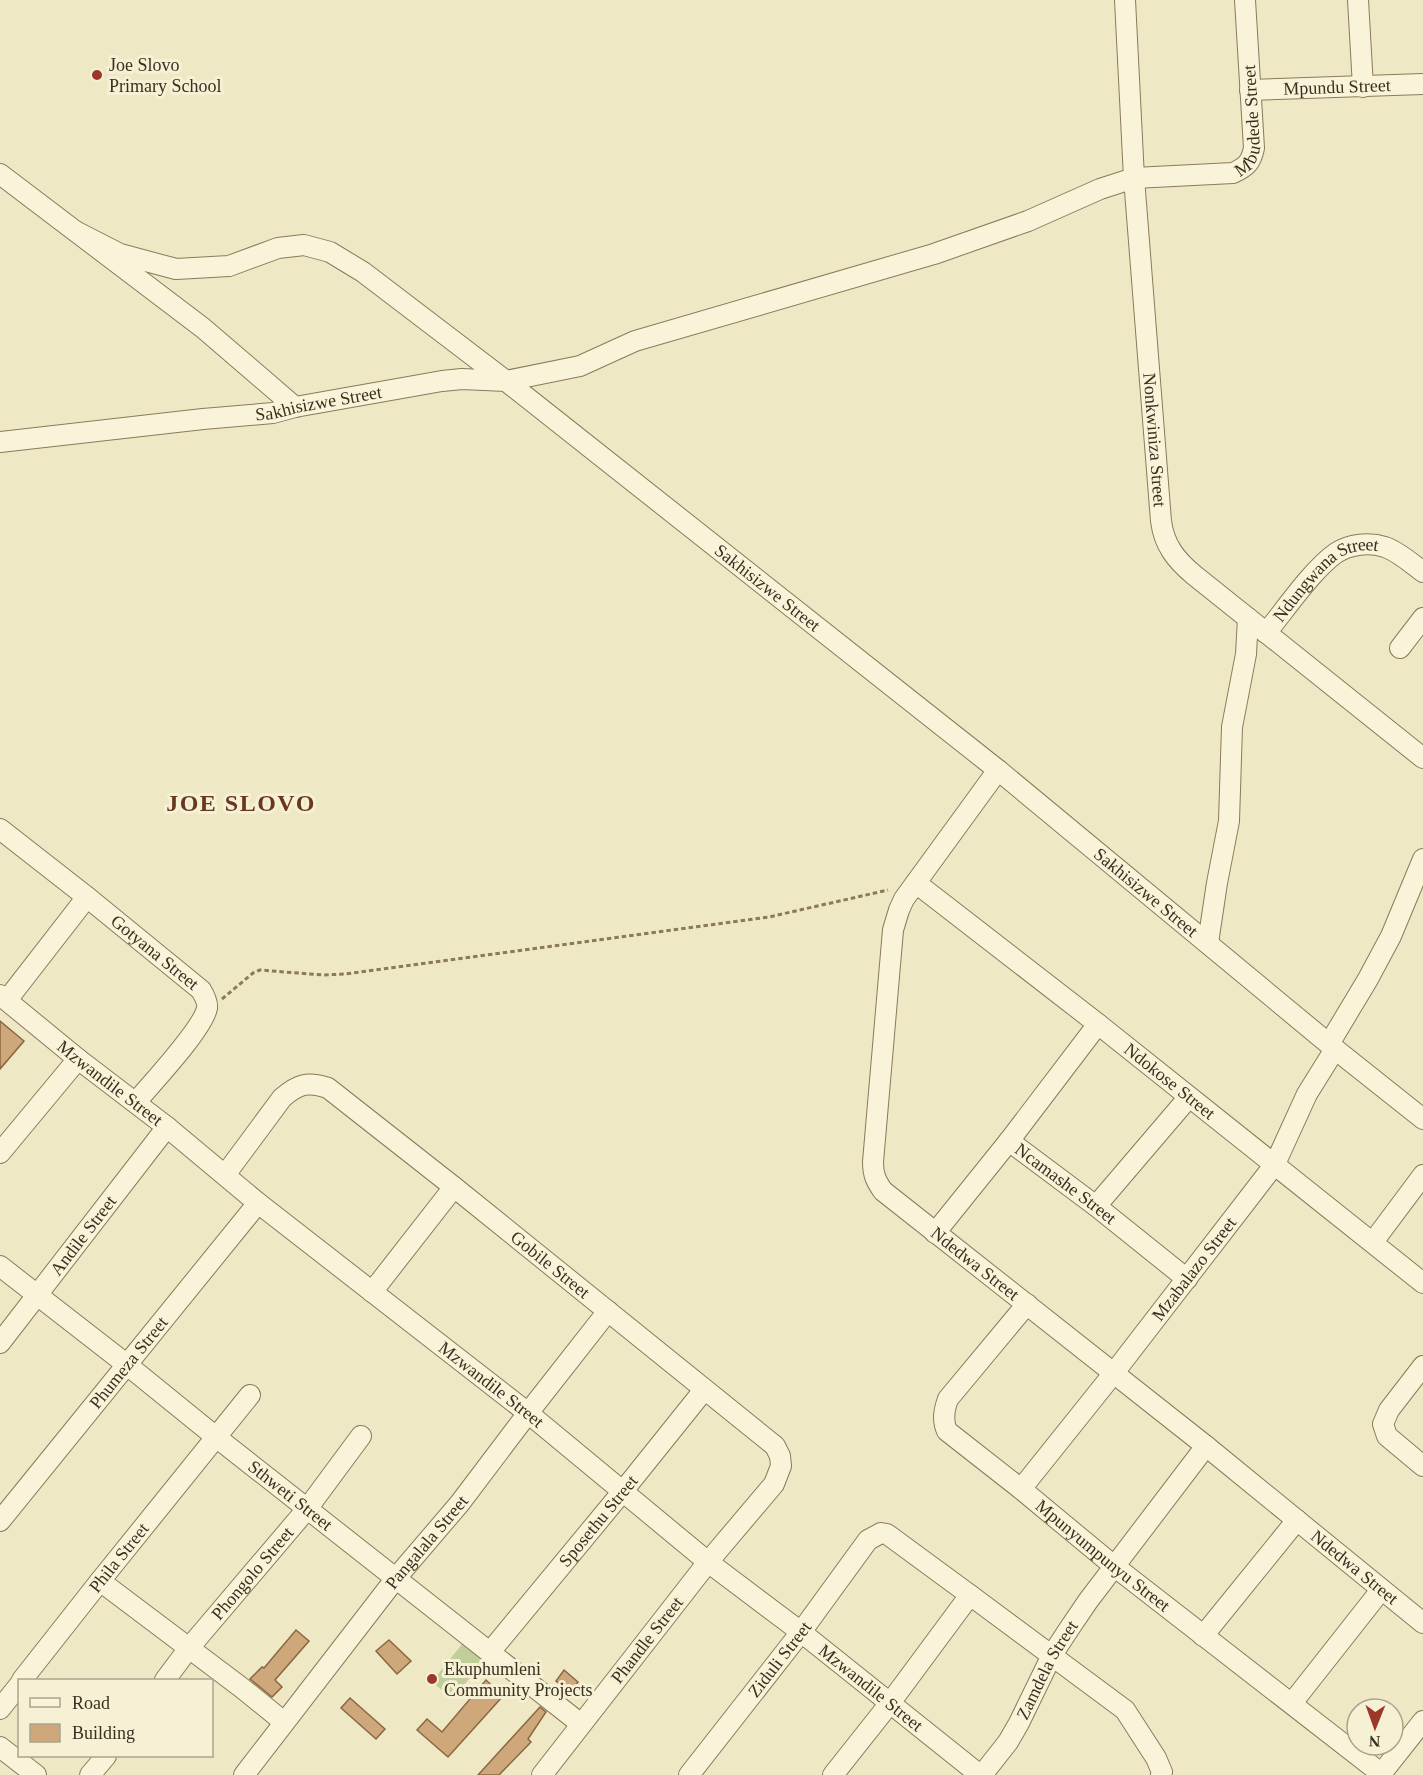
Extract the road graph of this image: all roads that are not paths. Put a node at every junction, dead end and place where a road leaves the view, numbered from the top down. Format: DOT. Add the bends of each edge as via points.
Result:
graph roads {
  1 [pos="1125,0"];
  2 [pos="1245,0"];
  3 [pos="1358,0"];
  4 [pos="1423,84"];
  5 [pos="1364,87"];
  6 [pos="1250,90"];
  7 [pos="0,174"];
  8 [pos="1134,178"];
  9 [pos="77,232"];
  10 [pos="506,381"];
  11 [pos="295,406"];
  12 [pos="0,442"];
  13 [pos="1423,572"];
  14 [pos="1248,618"];
  15 [pos="1423,618"];
  16 [pos="1266,633"];
  17 [pos="1400,648"];
  18 [pos="1423,758"];
  19 [pos="998,770"];
  20 [pos="0,829"];
  21 [pos="1423,859"];
  22 [pos="916,883"];
  23 [pos="87,897"];
  24 [pos="1208,943"];
  25 [pos="3,997"];
  26 [pos="1098,1024"];
  27 [pos="1332,1046"];
  28 [pos="78,1059"];
  29 [pos="1189,1097"];
  30 [pos="136,1102"];
  31 [pos="1423,1119"];
  32 [pos="167,1127"];
  33 [pos="1009,1142"];
  34 [pos="0,1153"];
  35 [pos="1275,1164"];
  36 [pos="225,1175"];
  37 [pos="1423,1175"];
  38 [pos="454,1187"];
  39 [pos="258,1203"];
  40 [pos="1096,1206"];
  41 [pos="935,1233"];
  42 [pos="1373,1242"];
  43 [pos="0,1266"];
  44 [pos="1187,1279"];
  45 [pos="1423,1283"];
  46 [pos="372,1292"];
  47 [pos="38,1294"];
  48 [pos="1027,1304"];
  49 [pos="608,1311"];
  50 [pos="0,1343"];
  51 [pos="126,1364"];
  52 [pos="1423,1366"];
  53 [pos="1113,1374"];
  54 [pos="704,1390"];
  55 [pos="250,1395"];
  56 [pos="528,1413"];
  57 [pos="361,1436"];
  58 [pos="216,1437"];
  59 [pos="1206,1446"];
  60 [pos="1423,1466"];
  61 [pos="1022,1489"];
  62 [pos="622,1491"];
  63 [pos="4,1509"];
  64 [pos="307,1509"];
  65 [pos="1297,1520"];
  66 [pos="708,1562"];
  67 [pos="1114,1566"];
  68 [pos="396,1578"];
  69 [pos="100,1581"];
  70 [pos="1381,1590"];
  71 [pos="970,1595"];
  72 [pos="1423,1623"];
  73 [pos="801,1632"];
  74 [pos="1203,1636"];
  75 [pos="189,1648"];
  76 [pos="490,1652"];
  77 [pos="1052,1655"];
  78 [pos="23,1679"];
  79 [pos="166,1679"];
  80 [pos="18,1686"];
  81 [pos="890,1703"];
  82 [pos="1292,1703"];
  83 [pos="0,1709"];
  84 [pos="1423,1721"];
  85 [pos="284,1722"];
  86 [pos="581,1724"];
  87 [pos="0,1747"];
  88 [pos="104,1757"];
  89 [pos="1382,1774"];
  90 [pos="36,1775"];
  91 [pos="90,1775"];
  92 [pos="244,1775"];
  93 [pos="542,1775"];
  94 [pos="689,1775"];
  95 [pos="833,1775"];
  96 [pos="981,1775"];
  97 [pos="1161,1775"];
  1 -- 8 [label="street, Nonkwiniza Street"];
  2 -- 6 [label="street, Mbudede Street"];
  3 -- 5 [label="street"];
  4 -- 5 [label="street, Mpundu Street"];
  5 -- 6 [label="street, Mpundu Street"];
  6 -- 8 [label="street, Mbudede Street" via="1254,148 1252,160 1245,168 1233,173"];
  7 -- 9 [label="street"];
  8 -- 10 [label="street" via="934,254 635,341 580,366"];
  8 -- 14 [label="street, Nonkwiniza Street" via="1162,532 1181,563"];
  9 -- 10 [label="street" via="120,254 176,269 229,266 278,248 304,245 330,252 363,272"];
  9 -- 11 [label="street" via="203,328"];
  10 -- 11 [label="street, Sakhisizwe Street" via="452,380"];
  10 -- 19 [label="street, Sakhisizwe Street"];
  11 -- 12 [label="street, Sakhisizwe Street" via="273,413"];
  13 -- 16 [label="street, Ndungwana Street" via="1385,547 1363,544 1345,549 1310,579"];
  14 -- 16 [label="street, Nonkwiniza Street"];
  14 -- 24 [label="street" via="1246,654 1231,736 1229,822"];
  15 -- 17 [label="street"];
  16 -- 18 [label="street, Nonkwiniza Street"];
  19 -- 22 [label="street, Ndedwa Street"];
  19 -- 24 [label="street, Sakhisizwe Street"];
  20 -- 23 [label="street, Gotyana Street"];
  21 -- 27 [label="street, Mzabalazo Street" via="1391,936"];
  22 -- 26 [label="street, Ndokose Street"];
  22 -- 41 [label="street, Ndedwa Street" via="899,910 893,930 873,1175 883,1191"];
  23 -- 25 [label="street"];
  23 -- 30 [label="street, Gotyana Street" via="205,995 207,1007 199,1026"];
  24 -- 27 [label="street, Sakhisizwe Street"];
  25 -- 28 [label="street, Mzwandile Street"];
  26 -- 29 [label="street, Ndokose Street"];
  26 -- 33 [label="street"];
  27 -- 31 [label="street, Sakhisizwe Street"];
  27 -- 35 [label="street, Mzabalazo Street"];
  28 -- 30 [label="street, Mzwandile Street"];
  28 -- 34 [label="street"];
  29 -- 35 [label="street, Ndokose Street"];
  29 -- 40 [label="street"];
  30 -- 32 [label="street, Mzwandile Street"];
  32 -- 36 [label="street, Mzwandile Street"];
  32 -- 47 [label="street, Andile Street"];
  33 -- 40 [label="street, Ncamashe Street"];
  33 -- 41 [label="street, Ncamashe Street"];
  35 -- 42 [label="street, Ndokose Street"];
  35 -- 44 [label="street, Mzabalazo Street"];
  36 -- 38 [label="street, Gobile Street" via="282,1098 301,1085 315,1083 328,1088"];
  36 -- 39 [label="street, Mzwandile Street"];
  37 -- 42 [label="street"];
  38 -- 46 [label="street"];
  38 -- 49 [label="street, Gobile Street"];
  39 -- 46 [label="street, Mzwandile Street"];
  39 -- 51 [label="street, Phumeza Street"];
  40 -- 44 [label="street, Ncamashe Street"];
  41 -- 48 [label="street, Ndedwa Street"];
  42 -- 45 [label="street, Ndokose Street"];
  43 -- 47 [label="street, Sthweti Street"];
  44 -- 53 [label="street, Mzabalazo Street"];
  46 -- 56 [label="street, Mzwandile Street"];
  47 -- 50 [label="street, Andile Street"];
  47 -- 51 [label="street, Sthweti Street"];
  48 -- 53 [label="street, Ndedwa Street"];
  48 -- 61 [label="street, Mpunyumpunyu Street" via="948,1399 944,1409 948,1431"];
  49 -- 54 [label="street, Gobile Street"];
  49 -- 56 [label="street, Pangalala Street"];
  51 -- 58 [label="street, Sthweti Street"];
  51 -- 63 [label="street, Phumeza Street"];
  52 -- 60 [label="street" via="1389,1410 1383,1424 1387,1436"];
  53 -- 59 [label="street, Ndedwa Street"];
  53 -- 61 [label="street, Mzabalazo Street"];
  54 -- 62 [label="street, Sposethu Street"];
  54 -- 66 [label="street, Gobile Street" via="775,1446 781,1466 774,1484"];
  55 -- 58 [label="street, Phila Street"];
  56 -- 62 [label="street, Mzwandile Street"];
  56 -- 68 [label="street, Pangalala Street" via="493,1462"];
  57 -- 64 [label="street, Phongolo Street"];
  58 -- 64 [label="street, Sthweti Street"];
  58 -- 69 [label="street, Phila Street"];
  59 -- 65 [label="street, Ndedwa Street"];
  59 -- 67 [label="street, Zamdela Street"];
  61 -- 67 [label="street, Mpunyumpunyu Street"];
  62 -- 66 [label="street, Mzwandile Street"];
  62 -- 76 [label="street, Sposethu Street"];
  64 -- 68 [label="street, Sthweti Street"];
  64 -- 75 [label="street, Phongolo Street"];
  65 -- 70 [label="street, Ndedwa Street"];
  65 -- 74 [label="street"];
  66 -- 73 [label="street, Mzwandile Street"];
  66 -- 86 [label="street, Phandle Street"];
  67 -- 74 [label="street, Mpunyumpunyu Street"];
  67 -- 77 [label="street, Zamdela Street"];
  68 -- 76 [label="street, Sthweti Street"];
  68 -- 85 [label="street, Pangalala Street"];
  69 -- 75 [label="street"];
  69 -- 78 [label="street, Phila Street"];
  70 -- 72 [label="street, Ndedwa Street"];
  70 -- 82 [label="street"];
  71 -- 73 [label="street, Ziduli Street" via="881,1533 867,1540"];
  71 -- 77 [label="street"];
  71 -- 81 [label="street"];
  73 -- 81 [label="street, Mzwandile Street"];
  73 -- 94 [label="street, Ziduli Street"];
  74 -- 82 [label="street, Mpunyumpunyu Street"];
  75 -- 79 [label="street, Phongolo Street"];
  75 -- 85 [label="street"];
  76 -- 86 [label="street, Sthweti Street"];
  77 -- 96 [label="street, Zamdela Street" via="1014,1732"];
  77 -- 97 [label="street" via="1125,1710 1156,1758"];
  80 -- 83 [label="street"];
  81 -- 95 [label="street"];
  81 -- 96 [label="street, Mzwandile Street"];
  82 -- 89 [label="street, Mpunyumpunyu Street"];
  84 -- 89 [label="street"];
  85 -- 92 [label="street, Pangalala Street"];
  86 -- 93 [label="street, Phandle Street"];
  87 -- 90 [label="street"];
  88 -- 91 [label="street"];
}
